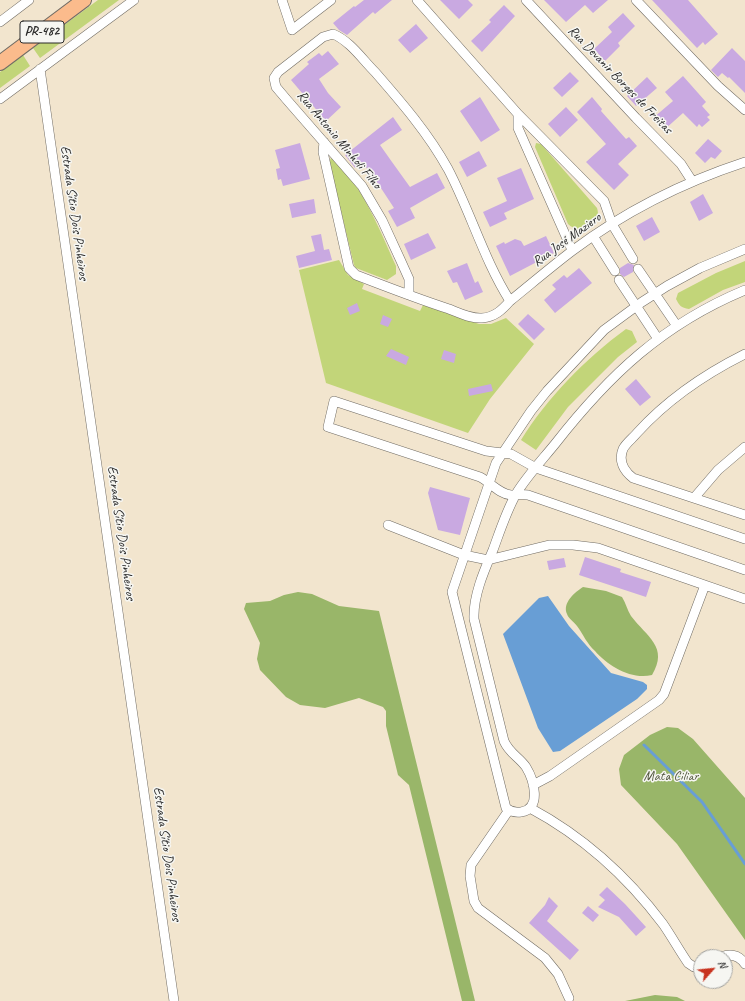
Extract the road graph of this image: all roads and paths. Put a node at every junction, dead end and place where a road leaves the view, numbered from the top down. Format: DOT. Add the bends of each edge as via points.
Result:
graph roads {
  1 [pos="29,0"];
  2 [pos="84,0"];
  3 [pos="134,0"];
  4 [pos="282,0"];
  5 [pos="331,0"];
  6 [pos="417,0"];
  7 [pos="526,0"];
  8 [pos="636,0"];
  9 [pos="0,22"];
  10 [pos="0,63"];
  11 [pos="40,69"];
  12 [pos="0,99"];
  13 [pos="745,110"];
  14 [pos="518,114"];
  15 [pos="324,142"];
  16 [pos="745,162"];
  17 [pos="692,181"];
  18 [pos="612,224"];
  19 [pos="593,236"];
  20 [pos="745,249"];
  21 [pos="572,250"];
  22 [pos="633,259"];
  23 [pos="638,269"];
  24 [pos="615,271"];
  25 [pos="619,280"];
  26 [pos="745,290"];
  27 [pos="655,294"];
  28 [pos="409,295"];
  29 [pos="510,301"];
  30 [pos="636,307"];
  31 [pos="676,326"];
  32 [pos="658,339"];
  33 [pos="745,354"];
  34 [pos="745,447"];
  35 [pos="502,452"];
  36 [pos="536,468"];
  37 [pos="489,482"];
  38 [pos="517,494"];
  39 [pos="694,498"];
  40 [pos="745,515"];
  41 [pos="388,524"];
  42 [pos="745,539"];
  43 [pos="464,555"];
  44 [pos="488,560"];
  45 [pos="745,570"];
  46 [pos="705,585"];
  47 [pos="745,599"];
  48 [pos="533,785"];
  49 [pos="530,808"];
  50 [pos="509,810"];
  51 [pos="733,956"];
  52 [pos="745,964"];
  53 [pos="693,966"];
  54 [pos="570,998"];
  55 [pos="174,1001"];
  1 -- 9 [label="street"];
  2 -- 10 [label="main road, PR-482"];
  3 -- 11 [label="street"];
  4 -- 5 [label="street" via="292,30"];
  6 -- 14 [label="street"];
  7 -- 17 [label="street, Rua Devanir Borges de Freitas" via="681,164"];
  8 -- 13 [label="street" via="703,71"];
  11 -- 12 [label="street"];
  11 -- 55 [label="street, Estrada Sítio Dois Pinheiros"];
  14 -- 18 [label="street" via="604,201"];
  14 -- 21 [label="street" via="518,128"];
  15 -- 28 [label="street, Rua Antonio Minholi Filho" via="362,186 382,220 409,279"];
  15 -- 28 [label="street, Rua José Maziero" via="323,152 349,268 356,275"];
  15 -- 29 [label="street, Rua Antonio Minholi Filho" via="276,87 274,78 278,72 323,37 333,34 341,37 352,48 410,111 429,137 451,175 490,266"];
  16 -- 17 [label="street, Rua José Maziero"];
  17 -- 18 [label="street, Rua José Maziero"];
  18 -- 19 [label="street, Rua José Maziero"];
  18 -- 22 [label="street"];
  19 -- 21 [label="street, Rua José Maziero"];
  19 -- 24 [label="street"];
  20 -- 27 [label="street" via="700,268"];
  21 -- 29 [label="street, Rua José Maziero"];
  23 -- 27 [label="street"];
  25 -- 30 [label="street"];
  26 -- 31 [label="street" via="702,310"];
  27 -- 30 [label="street"];
  27 -- 31 [label="street"];
  28 -- 29 [label="street, Rua José Maziero" via="481,318 494,315"];
  30 -- 32 [label="street"];
  30 -- 35 [label="street" via="604,330 564,372 531,411"];
  31 -- 32 [label="street"];
  32 -- 36 [label="street" via="641,351 592,398"];
  33 -- 39 [label="street" via="709,374 672,400 639,430 622,451 622,464 634,478"];
  34 -- 39 [label="street" via="718,470"];
  35 -- 36 [label="street" via="520,458"];
  35 -- 37 [label="street"];
  35 -- 37 [label="street" via="486,451 334,401 328,427"];
  36 -- 38 [label="street"];
  36 -- 42 [label="street"];
  37 -- 38 [label="street" via="503,493"];
  37 -- 43 [label="street"];
  38 -- 44 [label="street"];
  38 -- 45 [label="street" via="528,495"];
  39 -- 40 [label="street"];
  41 -- 43 [label="street"];
  43 -- 44 [label="street"];
  43 -- 50 [label="street" via="452,592 506,808"];
  44 -- 46 [label="street" via="549,545 585,546 598,548"];
  44 -- 48 [label="street" via="474,602 474,619 504,741 511,753 526,767"];
  46 -- 47 [label="street"];
  46 -- 48 [label="street" via="664,694 659,700 550,776"];
  48 -- 49 [label="street" via="534,799"];
  49 -- 50 [label="street" via="520,812"];
  49 -- 53 [label="street" via="565,829 614,869 650,908 688,963"];
  50 -- 54 [label="street" via="471,865 474,901 484,914 545,958 558,974"];
  51 -- 52 [label="street"];
}
